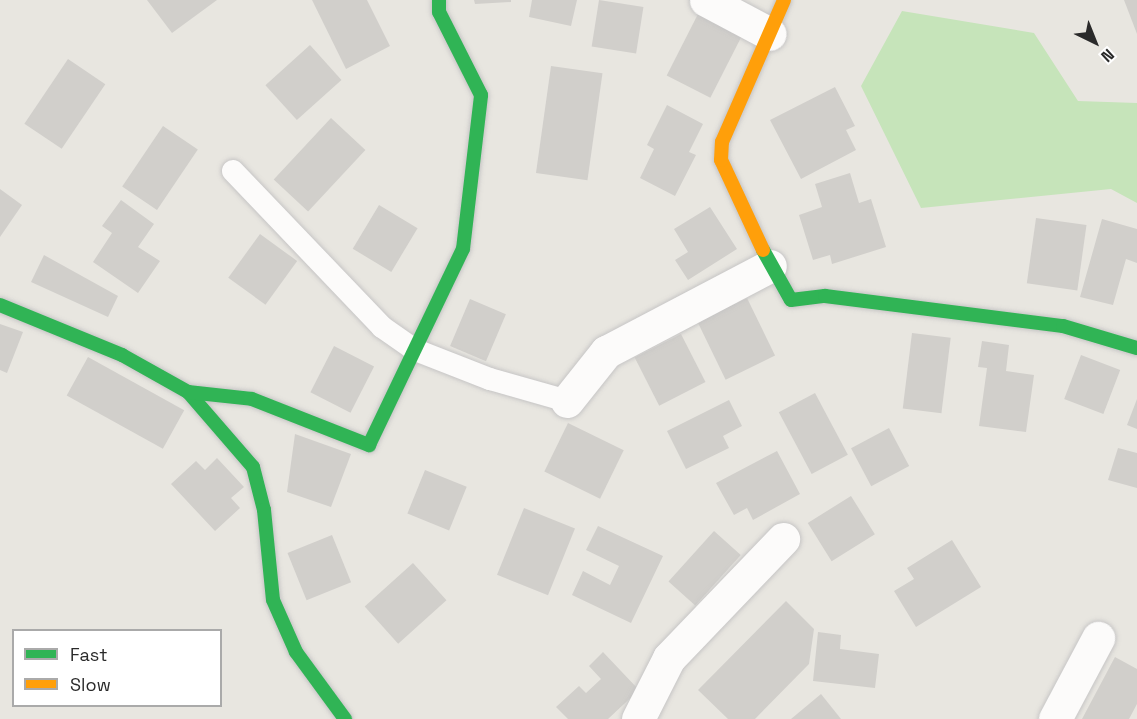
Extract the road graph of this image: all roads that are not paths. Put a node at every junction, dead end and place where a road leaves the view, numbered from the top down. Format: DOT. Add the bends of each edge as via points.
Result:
graph roads {
  1 [pos="439,0"];
  2 [pos="706,0"];
  3 [pos="784,0"];
  4 [pos="770,34"];
  5 [pos="232,171"];
  6 [pos="771,266"];
  7 [pos="0,305"];
  8 [pos="1137,348"];
  9 [pos="413,349"];
  10 [pos="188,392"];
  11 [pos="567,401"];
  12 [pos="783,539"];
  13 [pos="1098,638"];
  14 [pos="345,719"];
  15 [pos="638,719"];
  16 [pos="1055,719"];
  1 -- 9 [label="street" via="439,12 481,95 464,249"];
  2 -- 4 [label="street"];
  3 -- 4 [label="street"];
  4 -- 6 [label="street" via="722,142 721,160"];
  5 -- 9 [label="lane" via="382,327"];
  6 -- 8 [label="street" via="791,300 825,296 1063,326"];
  6 -- 11 [label="street" via="606,352"];
  7 -- 10 [label="street" via="122,355"];
  9 -- 10 [label="street" via="369,445 252,399"];
  9 -- 11 [label="lane" via="490,379"];
  10 -- 14 [label="street" via="253,467 264,510 273,600 296,652"];
  12 -- 15 [label="street" via="669,658"];
  13 -- 16 [label="street"];
}
